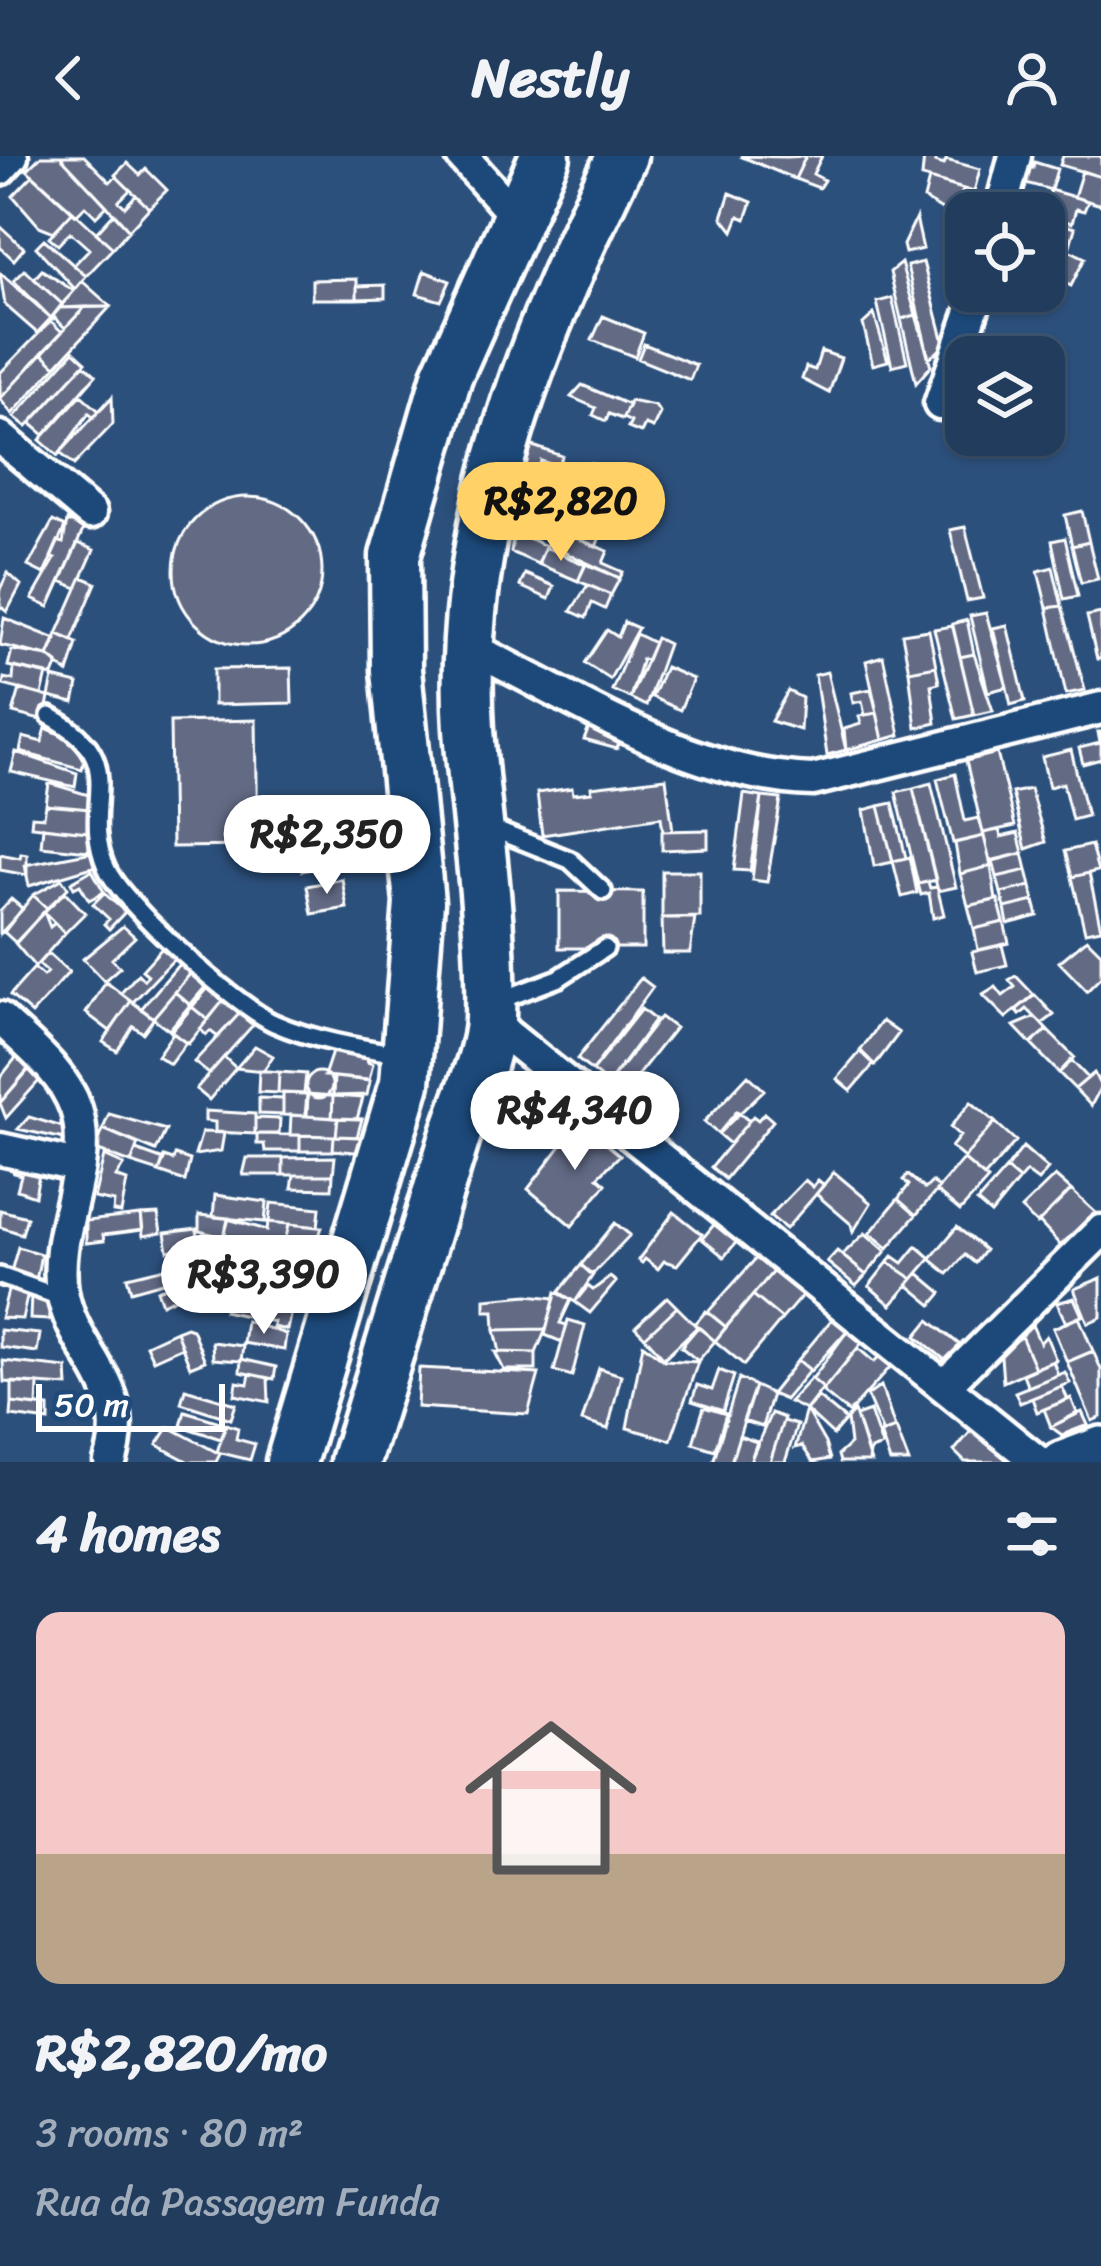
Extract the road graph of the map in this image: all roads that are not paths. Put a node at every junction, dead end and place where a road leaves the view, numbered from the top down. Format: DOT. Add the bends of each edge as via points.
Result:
graph roads {
  1 [pos="12,156"];
  2 [pos="462,156"];
  3 [pos="622,156"];
  4 [pos="1015,156"];
  5 [pos="543,159"];
  6 [pos="0,170"];
  7 [pos="1006,192"];
  8 [pos="518,219"];
  9 [pos="564,278"];
  10 [pos="972,312"];
  11 [pos="940,404"];
  12 [pos="0,437"];
  13 [pos="90,513"];
  14 [pos="469,647"];
  15 [pos="1101,709"];
  16 [pos="50,716"];
  17 [pos="411,799"];
  18 [pos="482,824"];
  19 [pos="603,892"];
  20 [pos="605,948"];
  21 [pos="490,1013"];
  22 [pos="0,1018"];
  23 [pos="409,1055"];
  24 [pos="0,1149"];
  25 [pos="77,1166"];
  26 [pos="1101,1231"];
  27 [pos="0,1276"];
  28 [pos="63,1298"];
  29 [pos="945,1385"];
  30 [pos="1069,1458"];
  31 [pos="110,1462"];
  32 [pos="291,1462"];
  33 [pos="355,1462"];
  1 -- 6 [label="street"];
  2 -- 8 [label="street"];
  3 -- 9 [label="main road"];
  4 -- 7 [label="street"];
  5 -- 8 [label="main road"];
  5 -- 9 [label="main road" via="579,188"];
  8 -- 17 [label="main road" via="447,376 395,556 393,624"];
  9 -- 14 [label="main road" via="493,478 471,575"];
  10 -- 11 [label="street"];
  12 -- 13 [label="street"];
  14 -- 15 [label="street" via="619,721 778,779 813,780"];
  14 -- 18 [label="main road"];
  16 -- 23 [label="lane" via="93,749 102,777 105,865 165,937 275,1024"];
  17 -- 21 [label="main road" via="458,980"];
  17 -- 23 [label="main road" via="419,902"];
  18 -- 19 [label="lane" via="571,860"];
  18 -- 21 [label="main road"];
  20 -- 21 [label="lane"];
  21 -- 29 [label="street"];
  21 -- 33 [label="main road"];
  22 -- 25 [label="street" via="70,1094 82,1135"];
  23 -- 32 [label="main road"];
  24 -- 25 [label="street"];
  25 -- 28 [label="street" via="61,1238"];
  26 -- 29 [label="street"];
  27 -- 28 [label="lane"];
  28 -- 31 [label="street" via="111,1395 117,1436"];
  29 -- 30 [label="street"];
}
